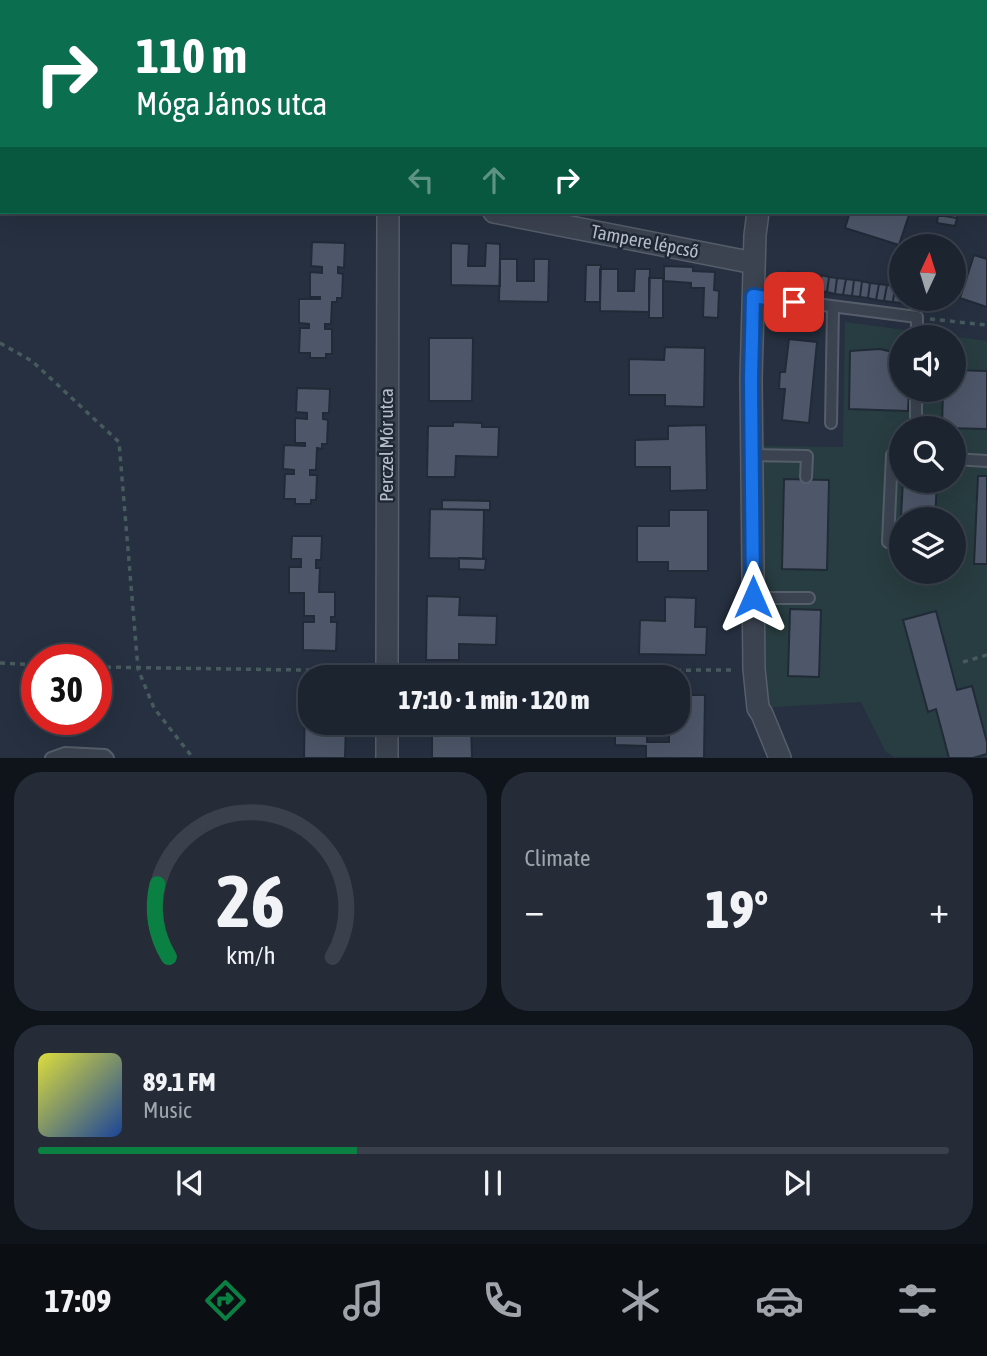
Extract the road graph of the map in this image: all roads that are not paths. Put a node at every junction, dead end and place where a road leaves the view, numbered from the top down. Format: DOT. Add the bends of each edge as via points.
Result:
graph roads {
  1 [pos="388,214"];
  2 [pos="504,214"];
  3 [pos="758,214"];
  4 [pos="754,262"];
  5 [pos="753,296"];
  6 [pos="833,308"];
  7 [pos="917,325"];
  8 [pos="831,423"];
  9 [pos="753,455"];
  10 [pos="966,460"];
  11 [pos="987,461"];
  12 [pos="806,477"];
  13 [pos="890,493"];
  14 [pos="888,542"];
  15 [pos="753,597"];
  16 [pos="809,598"];
  17 [pos="387,665"];
  18 [pos="387,735"];
  19 [pos="51,758"];
  20 [pos="108,758"];
  21 [pos="387,758"];
  22 [pos="780,758"];
  1 -- 17 [label="street, Perczel Mór utca"];
  2 -- 4 [label="street, Tampere lépcső"];
  3 -- 4 [label="street"];
  4 -- 5 [label="street"];
  5 -- 6 [label="lane"];
  5 -- 9 [label="street"];
  6 -- 7 [label="lane" via="917,317"];
  6 -- 8 [label="lane"];
  9 -- 12 [label="lane" via="807,456"];
  9 -- 15 [label="street"];
  10 -- 11 [label="lane"];
  13 -- 14 [label="lane"];
  15 -- 16 [label="lane"];
  15 -- 22 [label="street" via="758,708"];
  18 -- 21 [label="street"];
  19 -- 20 [label="lane" via="65,753"];
}
